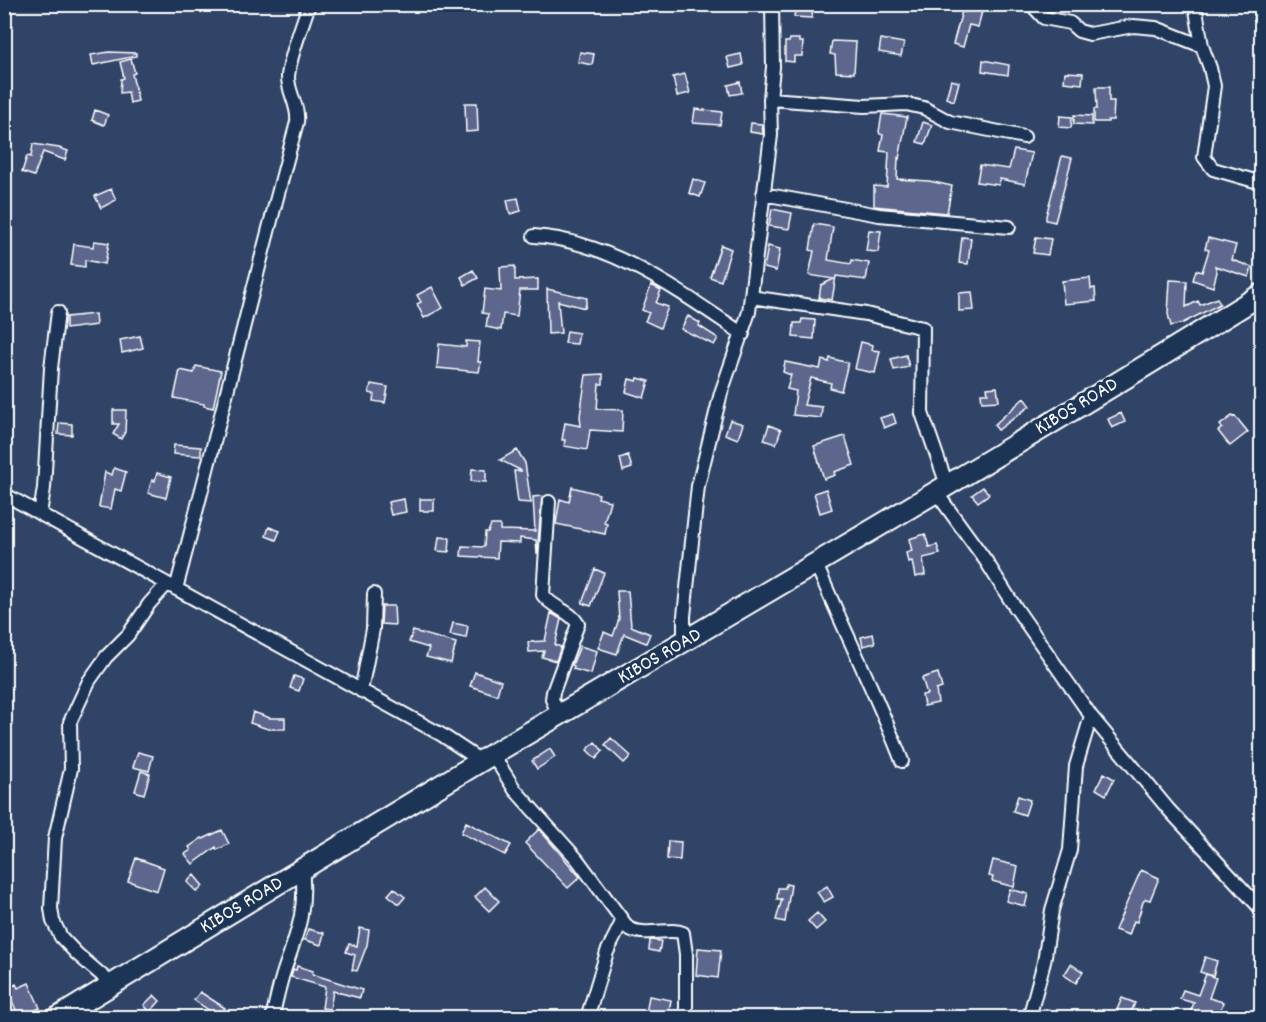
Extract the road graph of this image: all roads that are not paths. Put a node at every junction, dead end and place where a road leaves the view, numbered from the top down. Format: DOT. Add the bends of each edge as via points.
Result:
graph roads {
  1 [pos="309,4"];
  2 [pos="772,4"];
  3 [pos="1031,4"];
  4 [pos="1195,4"];
  5 [pos="1202,46"];
  6 [pos="770,99"];
  7 [pos="1024,137"];
  8 [pos="1262,183"];
  9 [pos="764,194"];
  10 [pos="1008,227"];
  11 [pos="534,236"];
  12 [pos="1262,294"];
  13 [pos="751,297"];
  14 [pos="58,312"];
  15 [pos="743,334"];
  16 [pos="942,489"];
  17 [pos="4,494"];
  18 [pos="549,502"];
  19 [pos="40,514"];
  20 [pos="816,564"];
  21 [pos="171,587"];
  22 [pos="374,594"];
  23 [pos="684,643"];
  24 [pos="361,691"];
  25 [pos="560,716"];
  26 [pos="1091,716"];
  27 [pos="487,758"];
  28 [pos="902,761"];
  29 [pos="302,869"];
  30 [pos="1262,910"];
  31 [pos="622,922"];
  32 [pos="112,984"];
  33 [pos="57,1017"];
  34 [pos="272,1017"];
  35 [pos="587,1017"];
  36 [pos="686,1017"];
  37 [pos="1029,1017"];
  1 -- 21 [label="street" via="288,75 297,123 218,431"];
  2 -- 6 [label="street"];
  3 -- 5 [label="street" via="1044,18 1070,23 1079,31 1156,28"];
  4 -- 5 [label="street"];
  5 -- 8 [label="street" via="1214,94 1204,157 1213,169"];
  6 -- 7 [label="street" via="864,106 906,104 924,108 950,122"];
  6 -- 9 [label="street" via="771,135"];
  9 -- 10 [label="street" via="879,215"];
  9 -- 13 [label="street"];
  11 -- 15 [label="street" via="558,237 597,249 656,277"];
  12 -- 16 [label="main road, KIBOS ROAD"];
  13 -- 15 [label="street"];
  13 -- 16 [label="street" via="866,314 923,328 922,413"];
  14 -- 19 [label="street"];
  15 -- 23 [label="street" via="721,393 698,486"];
  16 -- 20 [label="main road, KIBOS ROAD"];
  16 -- 26 [label="street" via="1011,601"];
  17 -- 19 [label="street"];
  18 -- 25 [label="street" via="543,595 578,624 553,692"];
  19 -- 21 [label="street"];
  20 -- 23 [label="main road, KIBOS ROAD"];
  20 -- 28 [label="street"];
  21 -- 24 [label="street"];
  21 -- 32 [label="street" via="149,604 128,635 106,657 89,681 70,722 71,769 55,837 53,921 61,937"];
  22 -- 24 [label="street" via="373,629"];
  23 -- 25 [label="main road, KIBOS ROAD"];
  24 -- 27 [label="street"];
  25 -- 27 [label="main road, KIBOS ROAD"];
  26 -- 30 [label="street" via="1169,810"];
  26 -- 37 [label="street" via="1076,766 1070,850 1052,910 1044,962"];
  27 -- 29 [label="main road, KIBOS ROAD"];
  27 -- 31 [label="street" via="577,859"];
  29 -- 32 [label="main road, KIBOS ROAD"];
  29 -- 34 [label="street" via="304,891 299,929"];
  31 -- 35 [label="street" via="607,952"];
  31 -- 36 [label="street" via="638,933 683,933"];
  32 -- 33 [label="main road, KIBOS ROAD"];
}
